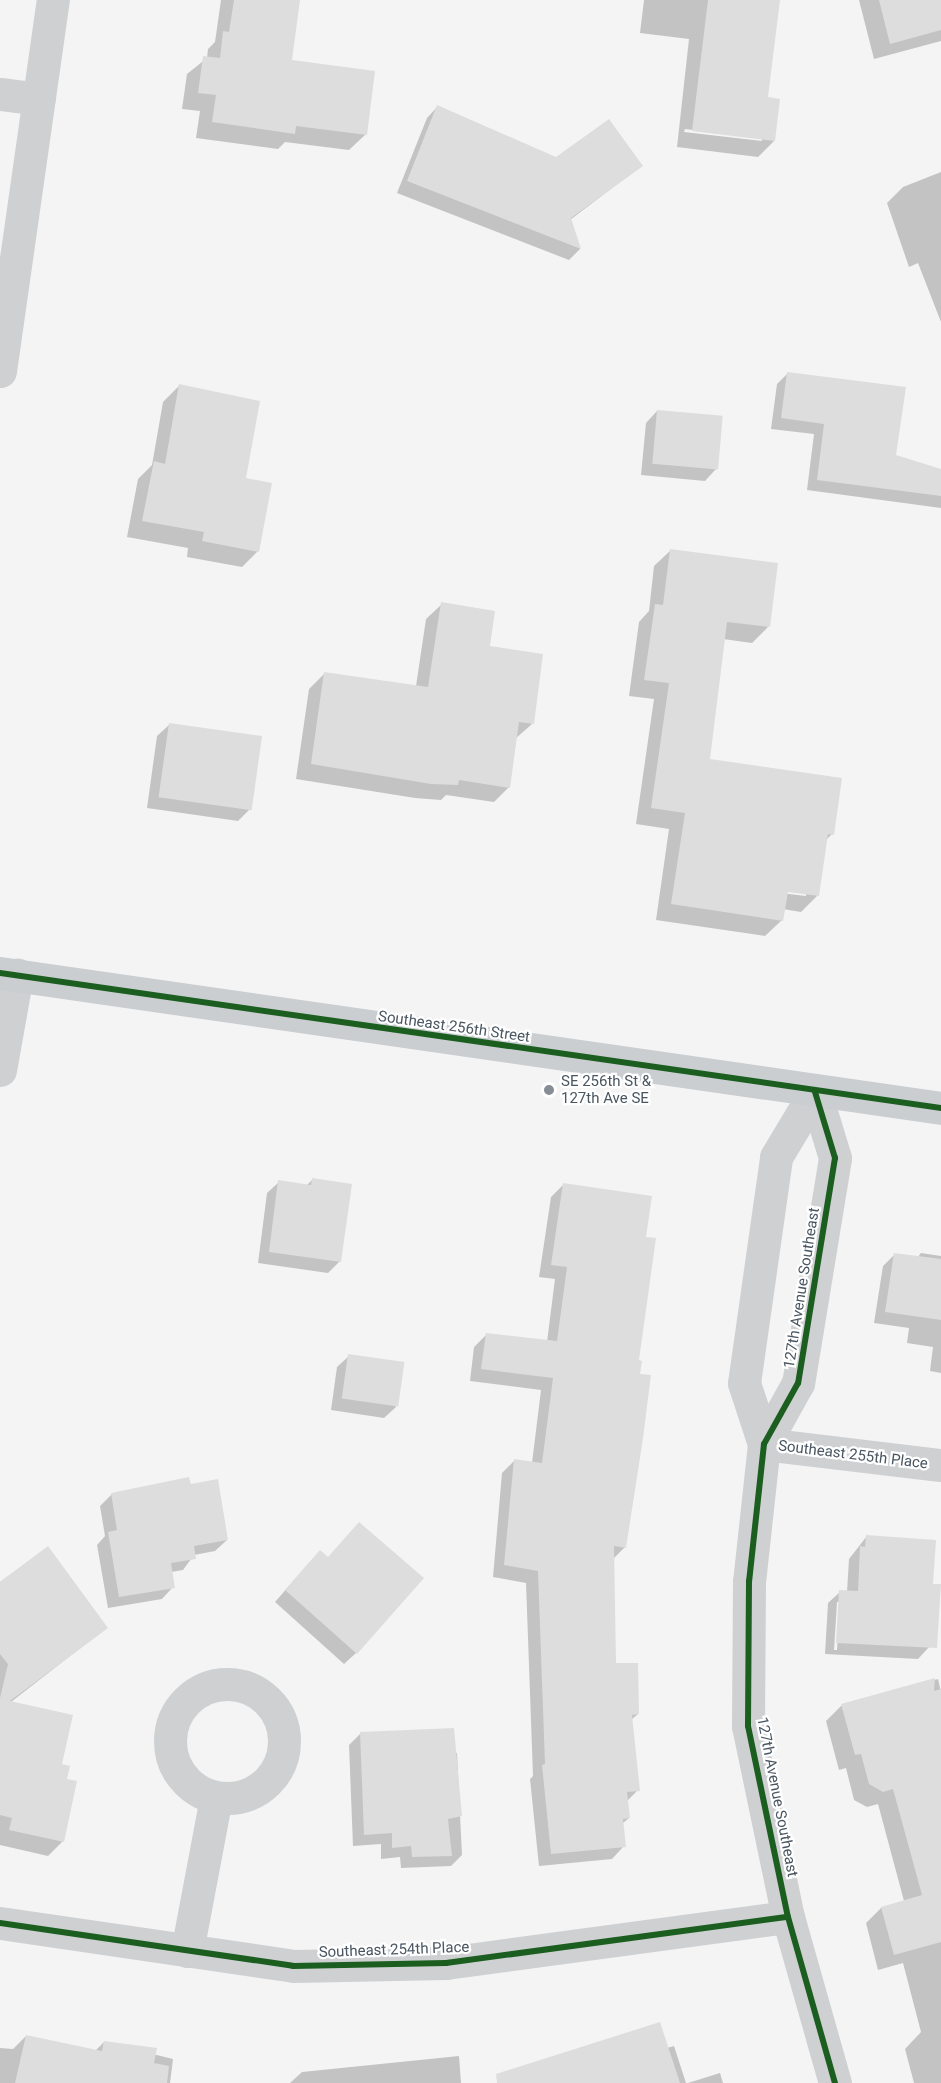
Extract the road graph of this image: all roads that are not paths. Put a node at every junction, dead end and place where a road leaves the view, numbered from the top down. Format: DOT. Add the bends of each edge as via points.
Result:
graph roads {
  1 [pos="53,0"];
  2 [pos="0,94"];
  3 [pos="39,99"];
  4 [pos="0,371"];
  5 [pos="8,974"];
  6 [pos="0,1070"];
  7 [pos="815,1092"];
  8 [pos="941,1108"];
  9 [pos="764,1444"];
  10 [pos="941,1465"];
  11 [pos="216,1798"];
  12 [pos="788,1917"];
  13 [pos="0,1923"];
  14 [pos="188,1951"];
  15 [pos="835,2083"];
  1 -- 3 [label="street"];
  2 -- 3 [label="street"];
  3 -- 4 [label="street"];
  5 -- 6 [label="street"];
  5 -- 7 [label="main road, Southeast 256th Street"];
  7 -- 8 [label="main road, Southeast 256th Street"];
  7 -- 9 [label="street, 127th Avenue Southeast" via="835,1158 798,1383"];
  7 -- 9 [label="street, 127th Avenue Southeast" via="776,1157 772,1179 744,1383"];
  9 -- 10 [label="street, Southeast 255th Place"];
  9 -- 12 [label="street, 127th Avenue Southeast" via="749,1581 748,1726"];
  11 -- 14 [label="street"];
  12 -- 14 [label="street, Southeast 254th Place" via="446,1963 293,1966"];
  12 -- 15 [label="street, 127th Avenue Southeast"];
  13 -- 14 [label="street, Southeast 254th Place"];
}
